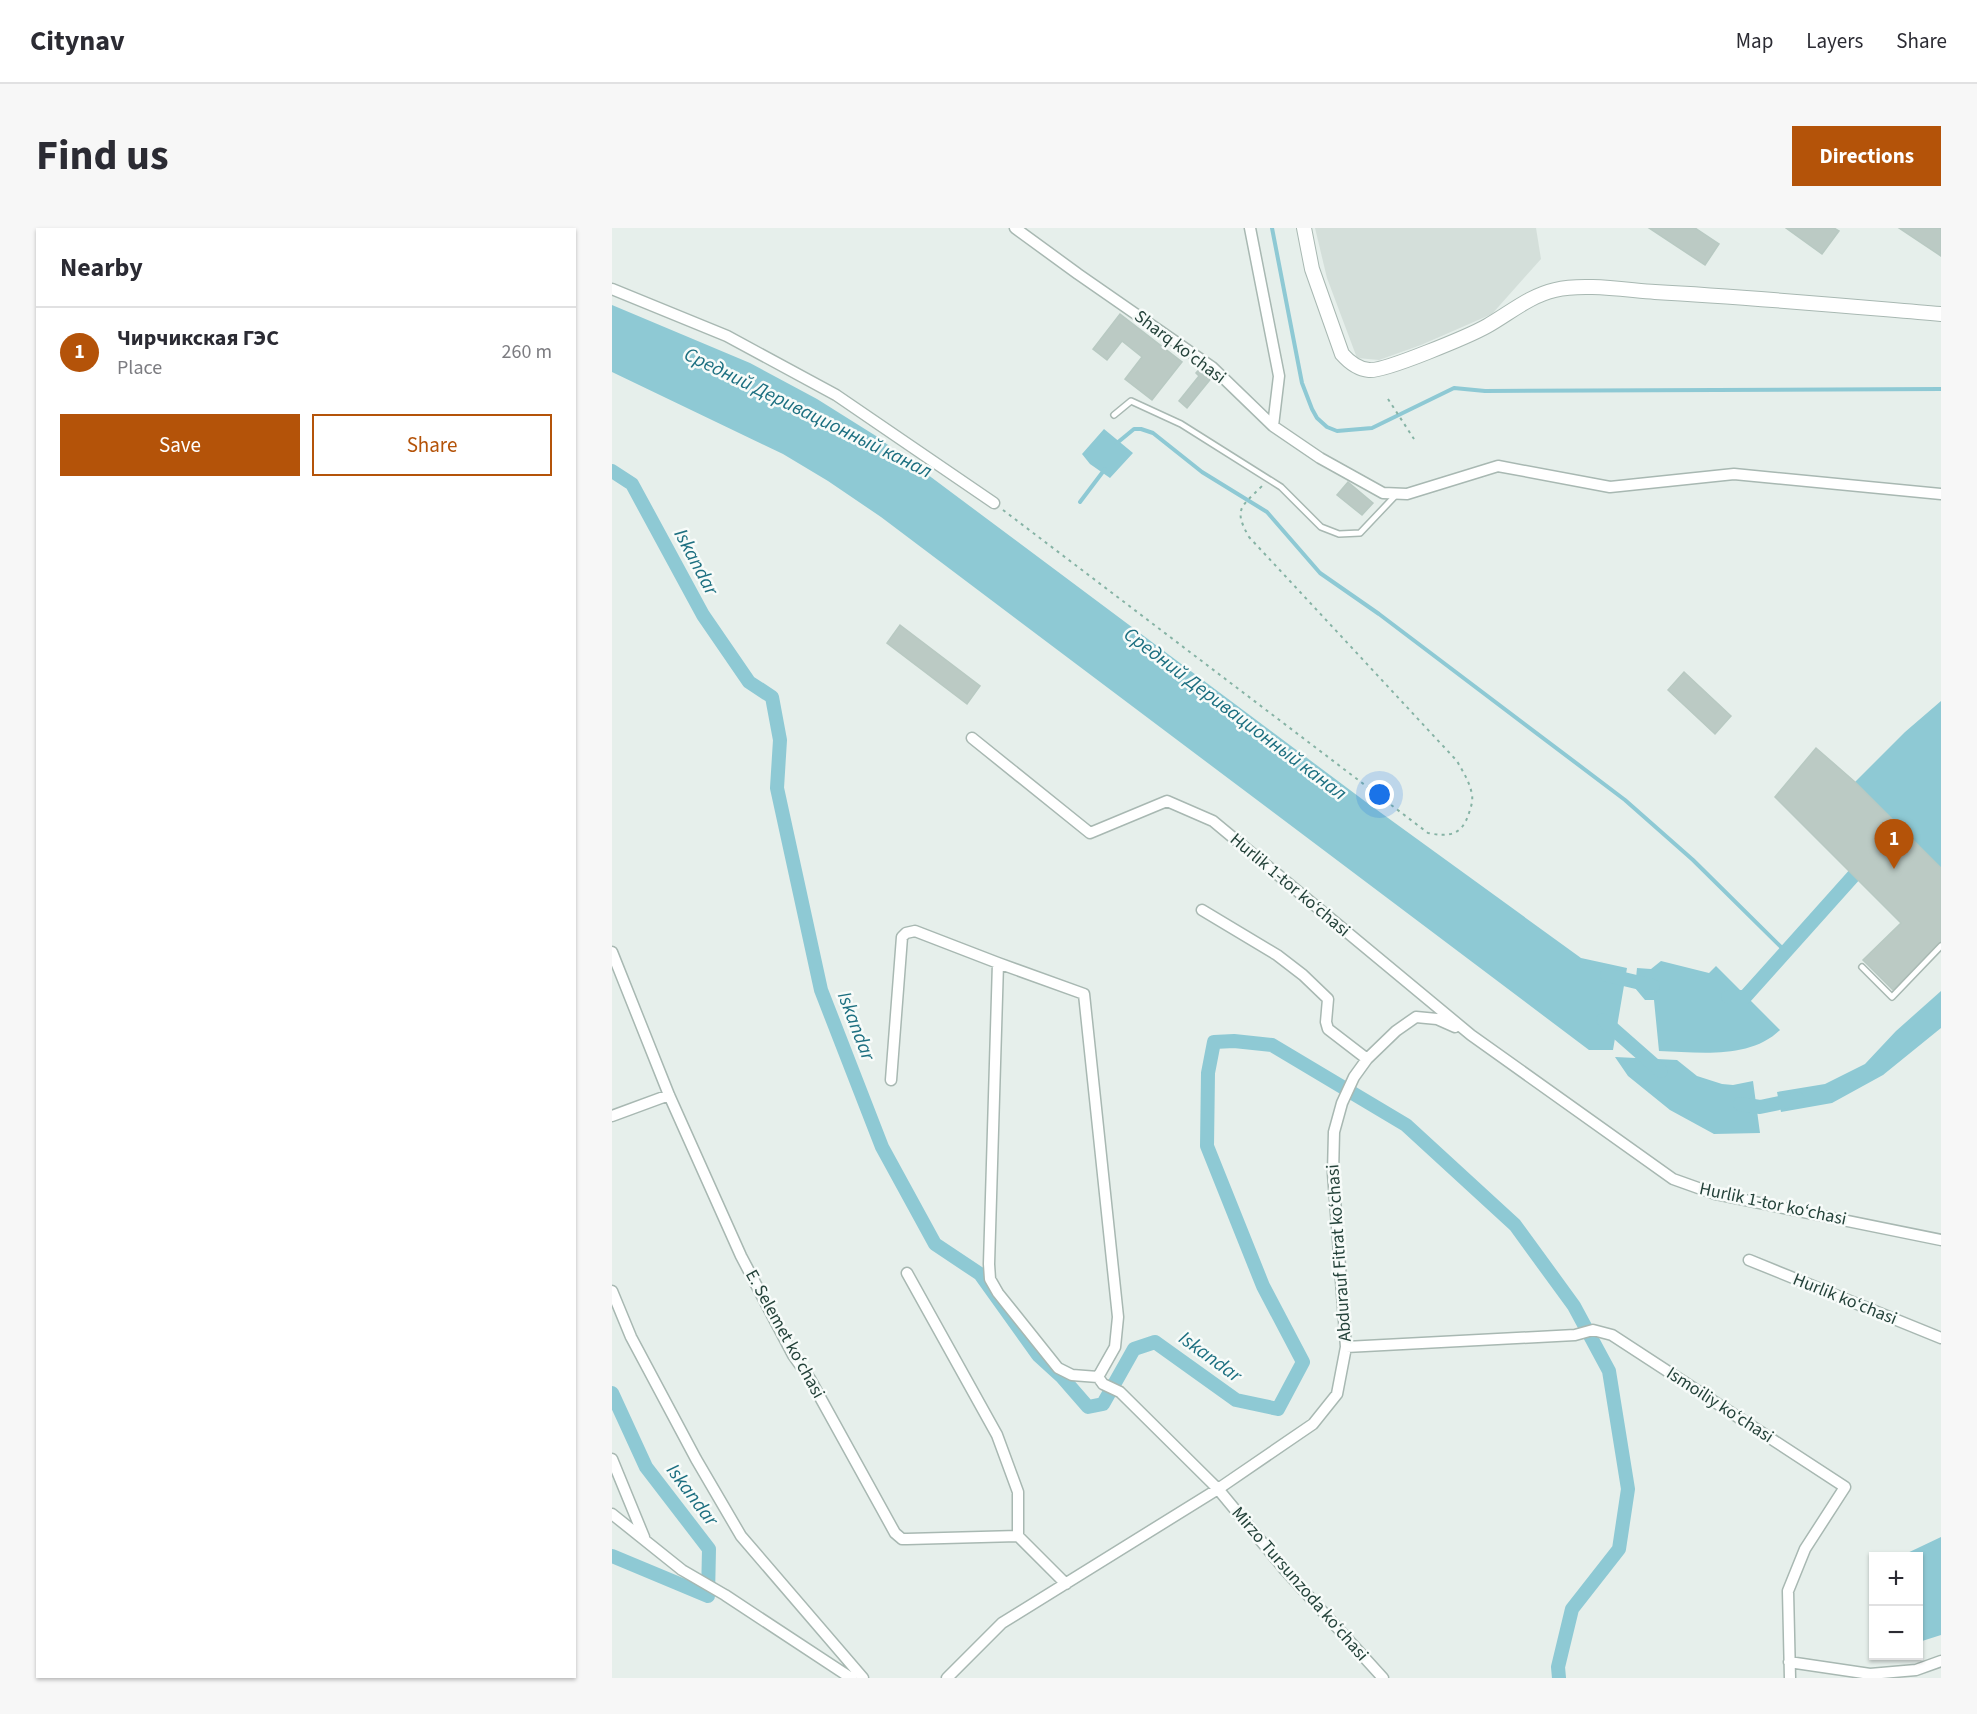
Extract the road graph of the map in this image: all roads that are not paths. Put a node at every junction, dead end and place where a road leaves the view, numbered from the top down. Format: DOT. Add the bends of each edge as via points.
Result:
graph roads {
  1 [pos="1015,228"];
  2 [pos="1250,228"];
  3 [pos="1304,228"];
  4 [pos="612,289"];
  5 [pos="1941,314"];
  6 [pos="1114,415"];
  7 [pos="1273,426"];
  8 [pos="1941,494"];
  9 [pos="1396,495"];
  10 [pos="994,502"];
  11 [pos="972,738"];
  12 [pos="1202,910"];
  13 [pos="1941,946"];
  14 [pos="612,952"];
  15 [pos="998,963"];
  16 [pos="1862,967"];
  17 [pos="1471,1035"];
  18 [pos="1367,1059"];
  19 [pos="1354,1077"];
  20 [pos="891,1080"];
  21 [pos="669,1095"];
  22 [pos="612,1116"];
  23 [pos="1941,1240"];
  24 [pos="1749,1260"];
  25 [pos="907,1273"];
  26 [pos="612,1291"];
  27 [pos="1941,1338"];
  28 [pos="1347,1347"];
  29 [pos="1100,1380"];
  30 [pos="612,1459"];
  31 [pos="1218,1489"];
  32 [pos="612,1514"];
  33 [pos="1017,1536"];
  34 [pos="644,1539"];
  35 [pos="1066,1584"];
  36 [pos="1941,1661"];
  37 [pos="1790,1662"];
  38 [pos="851,1678"];
  39 [pos="863,1678"];
  40 [pos="947,1678"];
  41 [pos="1383,1678"];
  42 [pos="1790,1678"];
  1 -- 7 [label="street, Sharq ko'chasi" via="1212,367"];
  2 -- 7 [label="street" via="1279,376"];
  3 -- 5 [label="street" via="1312,269 1342,354 1350,363 1366,370 1399,363 1486,326 1540,294 1572,287"];
  4 -- 10 [label="street" via="728,336 836,395"];
  6 -- 9 [label="lane" via="1131,401 1181,424 1281,487 1321,527 1339,534 1360,533"];
  7 -- 9 [label="street, Sharq ko'chasi" via="1320,458 1383,493"];
  8 -- 9 [label="street, Sharq ko'chasi" via="1734,474 1610,487 1498,466"];
  11 -- 17 [label="street, Hurlik 1-tor ko‘chasi" via="1090,833 1167,801 1213,821"];
  12 -- 18 [label="street" via="1303,975 1328,999 1328,1029"];
  13 -- 16 [label="lane" via="1892,997"];
  14 -- 21 [label="street, E. Selemet ko‘chasi"];
  15 -- 20 [label="street" via="915,931 906,933 902,938"];
  15 -- 29 [label="street, Mirzo Tursunzoda ko‘chasi" via="990,1279 1058,1368"];
  15 -- 29 [label="street" via="1081,992 1085,998 1118,1317 1115,1347"];
  17 -- 18 [label="street, Hurlik 1-tor ko‘chasi" via="1437,1019 1416,1017 1395,1031"];
  17 -- 23 [label="street, Hurlik 1-tor ko‘chasi" via="1673,1179 1715,1194"];
  18 -- 19 [label="street, Hurlik 1-tor ko‘chasi"];
  19 -- 28 [label="street, Abdurauf Fitrat ko‘chasi" via="1334,1132 1333,1173"];
  21 -- 22 [label="street"];
  21 -- 33 [label="street, E. Selemet ko‘chasi" via="741,1256 895,1533 902,1539"];
  24 -- 27 [label="street, Hurlik ko‘chasi"];
  25 -- 33 [label="street" via="997,1434 1018,1492"];
  26 -- 39 [label="street" via="631,1338 741,1536"];
  28 -- 31 [label="street, Abdurauf Fitrat ko‘chasi" via="1337,1394 1313,1424"];
  28 -- 37 [label="street, Ismoiliy ko‘chasi" via="1575,1335 1593,1330 1612,1335 1845,1487 1805,1549 1788,1591"];
  29 -- 31 [label="street, Mirzo Tursunzoda ko‘chasi" via="1120,1392"];
  30 -- 34 [label="street"];
  31 -- 35 [label="street, Abdurauf Fitrat ko‘chasi"];
  31 -- 41 [label="street, Mirzo Tursunzoda ko‘chasi"];
  32 -- 34 [label="street"];
  33 -- 35 [label="street"];
  34 -- 38 [label="street" via="682,1570"];
  35 -- 40 [label="street, Abdurauf Fitrat ko‘chasi" via="1002,1623"];
  36 -- 37 [label="street" via="1916,1670 1870,1674"];
  37 -- 42 [label="street"];
}
